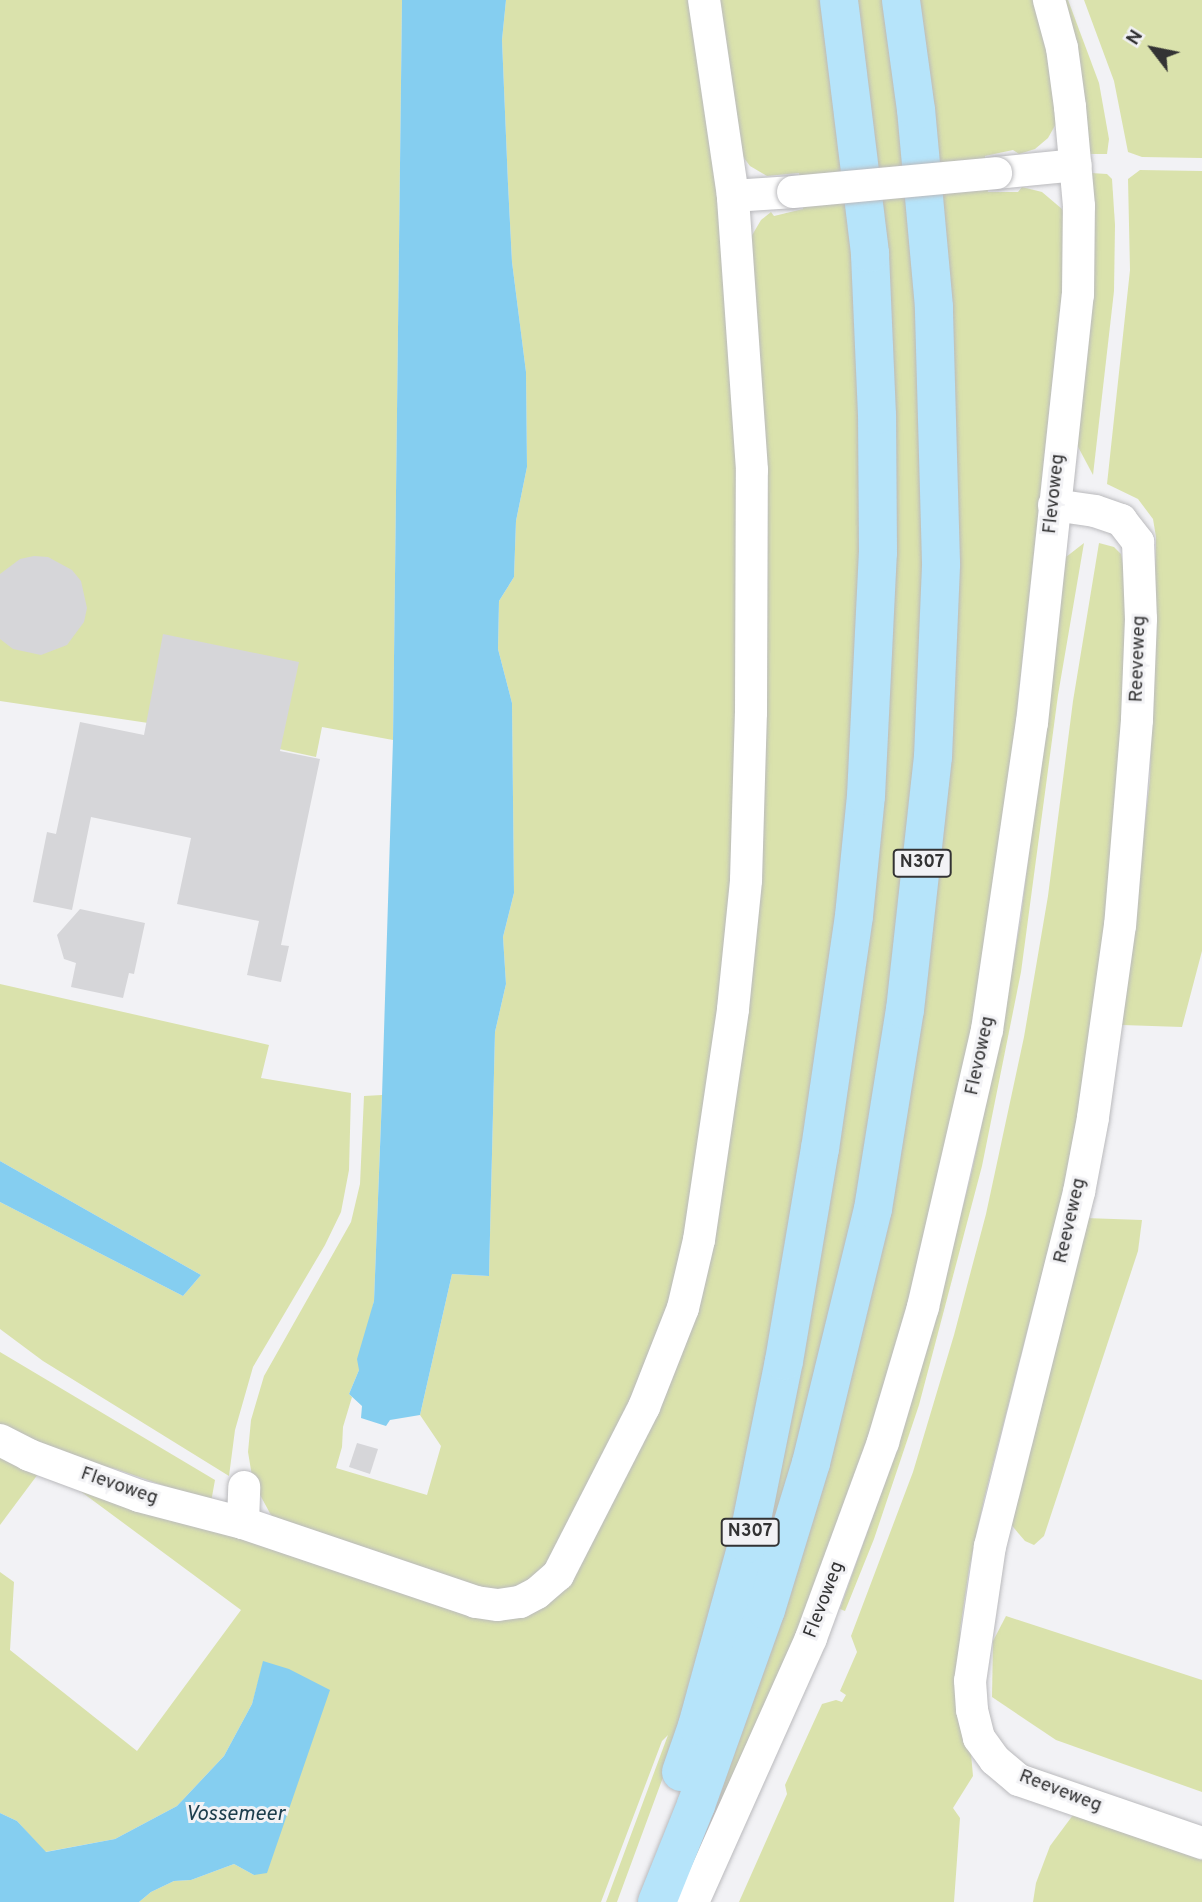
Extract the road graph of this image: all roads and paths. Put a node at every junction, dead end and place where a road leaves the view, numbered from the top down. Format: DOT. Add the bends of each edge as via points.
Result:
graph roads {
  1 [pos="704,0"];
  2 [pos="839,0"];
  3 [pos="901,0"];
  4 [pos="1049,0"];
  5 [pos="1076,165"];
  6 [pos="733,196"];
  7 [pos="1054,505"];
  8 [pos="0,1440"];
  9 [pos="244,1487"];
  10 [pos="243,1523"];
  11 [pos="1202,1843"];
  12 [pos="629,1902"];
  13 [pos="657,1902"];
  14 [pos="693,1902"];
  1 -- 6 [label="street, Flevoweg"];
  2 -- 12 [label="highway, N307" via="870,253 877,415 873,684 854,916 784,1361 747,1544 697,1726"];
  3 -- 13 [label="highway, N307" via="934,307 941,563 933,757 905,1010 873,1209 811,1463 766,1610"];
  4 -- 5 [label="street, Flevoweg" via="1063,57"];
  5 -- 6 [label="street, bridge"];
  5 -- 7 [label="street, Flevoweg" via="1078,295"];
  6 -- 10 [label="street, Flevoweg" via="752,470 746,880 733,1009 701,1226 683,1308 665,1360 558,1575 520,1602 476,1602"];
  7 -- 11 [label="street, Reeveweg" via="1121,520 1138,542 1137,720 1121,912 1102,1063 1079,1192 990,1546 970,1681 972,1710 979,1738 995,1760 1019,1780"];
  7 -- 14 [label="street, Flevoweg" via="1032,723 987,1030 923,1307 883,1442 811,1638"];
  8 -- 10 [label="street, Flevoweg" via="139,1496"];
  9 -- 10 [label="street"];
}
